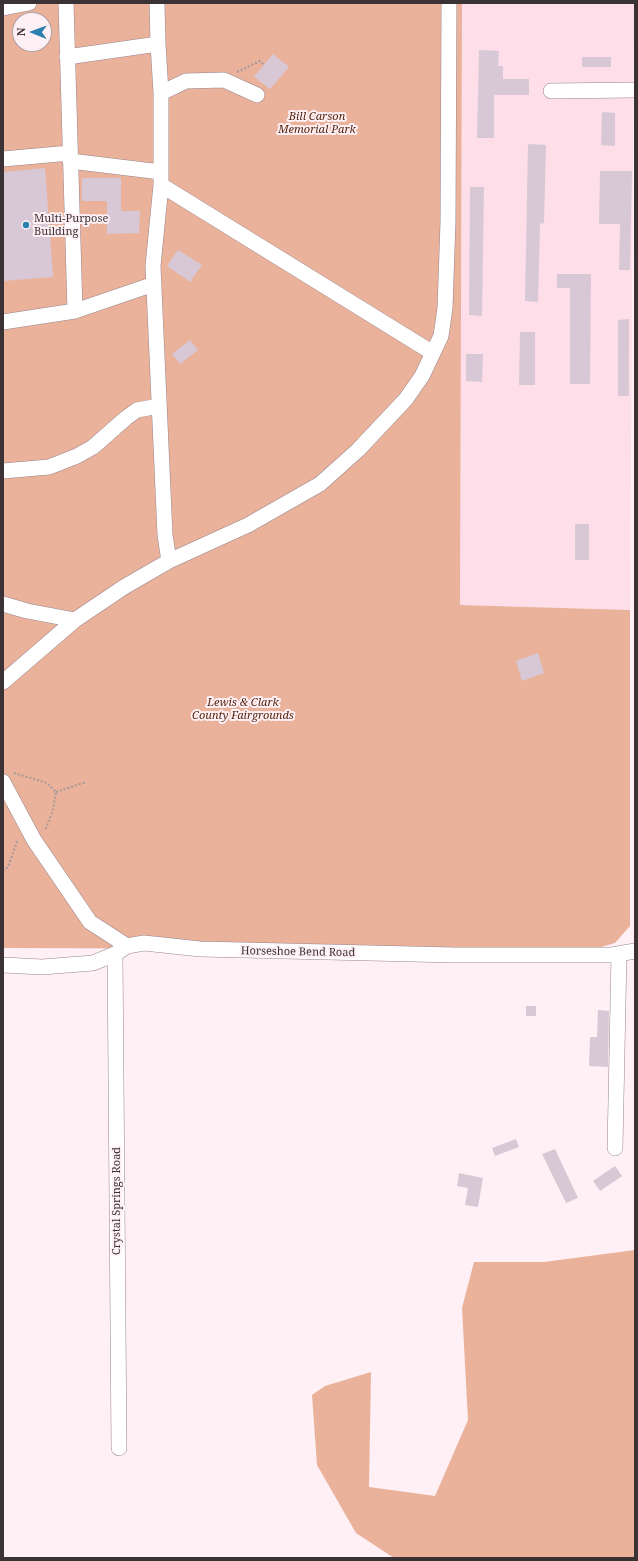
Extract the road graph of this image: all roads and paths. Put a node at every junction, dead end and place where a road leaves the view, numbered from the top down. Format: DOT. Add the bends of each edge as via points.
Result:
graph roads {
  1 [pos="29,3"];
  2 [pos="66,3"];
  3 [pos="157,3"];
  4 [pos="449,3"];
  5 [pos="3,8"];
  6 [pos="158,44"];
  7 [pos="67,57"];
  8 [pos="264,65"];
  9 [pos="224,80"];
  10 [pos="635,90"];
  11 [pos="551,91"];
  12 [pos="161,93"];
  13 [pos="257,94"];
  14 [pos="70,157"];
  15 [pos="3,159"];
  16 [pos="161,179"];
  17 [pos="154,284"];
  18 [pos="75,311"];
  19 [pos="3,322"];
  20 [pos="433,353"];
  21 [pos="159,406"];
  22 [pos="3,471"];
  23 [pos="169,561"];
  24 [pos="3,604"];
  25 [pos="76,620"];
  26 [pos="3,682"];
  27 [pos="6,777"];
  28 [pos="86,782"];
  29 [pos="56,792"];
  30 [pos="22,818"];
  31 [pos="38,846"];
  32 [pos="3,871"];
  33 [pos="121,950"];
  34 [pos="635,951"];
  35 [pos="619,954"];
  36 [pos="3,965"];
  37 [pos="616,1148"];
  38 [pos="119,1448"];
  1 -- 5 [label="street"];
  2 -- 7 [label="street"];
  3 -- 6 [label="street"];
  4 -- 20 [label="street" via="445,308 441,336"];
  6 -- 7 [label="street"];
  6 -- 12 [label="street"];
  7 -- 14 [label="street"];
  8 -- 9 [label="path" via="260,61"];
  9 -- 12 [label="street" via="186,81"];
  9 -- 13 [label="street"];
  10 -- 11 [label="street"];
  12 -- 16 [label="street"];
  14 -- 15 [label="street"];
  14 -- 16 [label="street"];
  14 -- 18 [label="street"];
  16 -- 17 [label="street" via="153,266"];
  16 -- 20 [label="street"];
  17 -- 18 [label="street"];
  17 -- 21 [label="street"];
  18 -- 19 [label="street"];
  20 -- 23 [label="street" via="422,376 406,399 358,450 320,484 248,525"];
  21 -- 22 [label="street" via="138,410 93,447 77,456 49,467"];
  21 -- 23 [label="street" via="165,535"];
  23 -- 25 [label="street" via="124,587"];
  24 -- 25 [label="street"];
  25 -- 26 [label="street"];
  27 -- 29 [label="path" via="46,783"];
  27 -- 30 [label="street"];
  28 -- 29 [label="path"];
  29 -- 31 [label="path" via="53,810"];
  30 -- 31 [label="street"];
  30 -- 32 [label="path" via="17,843 8,868"];
  31 -- 33 [label="street" via="90,922"];
  33 -- 35 [label="street, Horseshoe Bend Road" via="144,943 200,949 447,955"];
  33 -- 36 [label="street, Horseshoe Bend Road" via="93,963 42,967"];
  33 -- 38 [label="street, Crystal Springs Road"];
  34 -- 35 [label="street, Horseshoe Bend Road"];
  35 -- 37 [label="street"];
}
